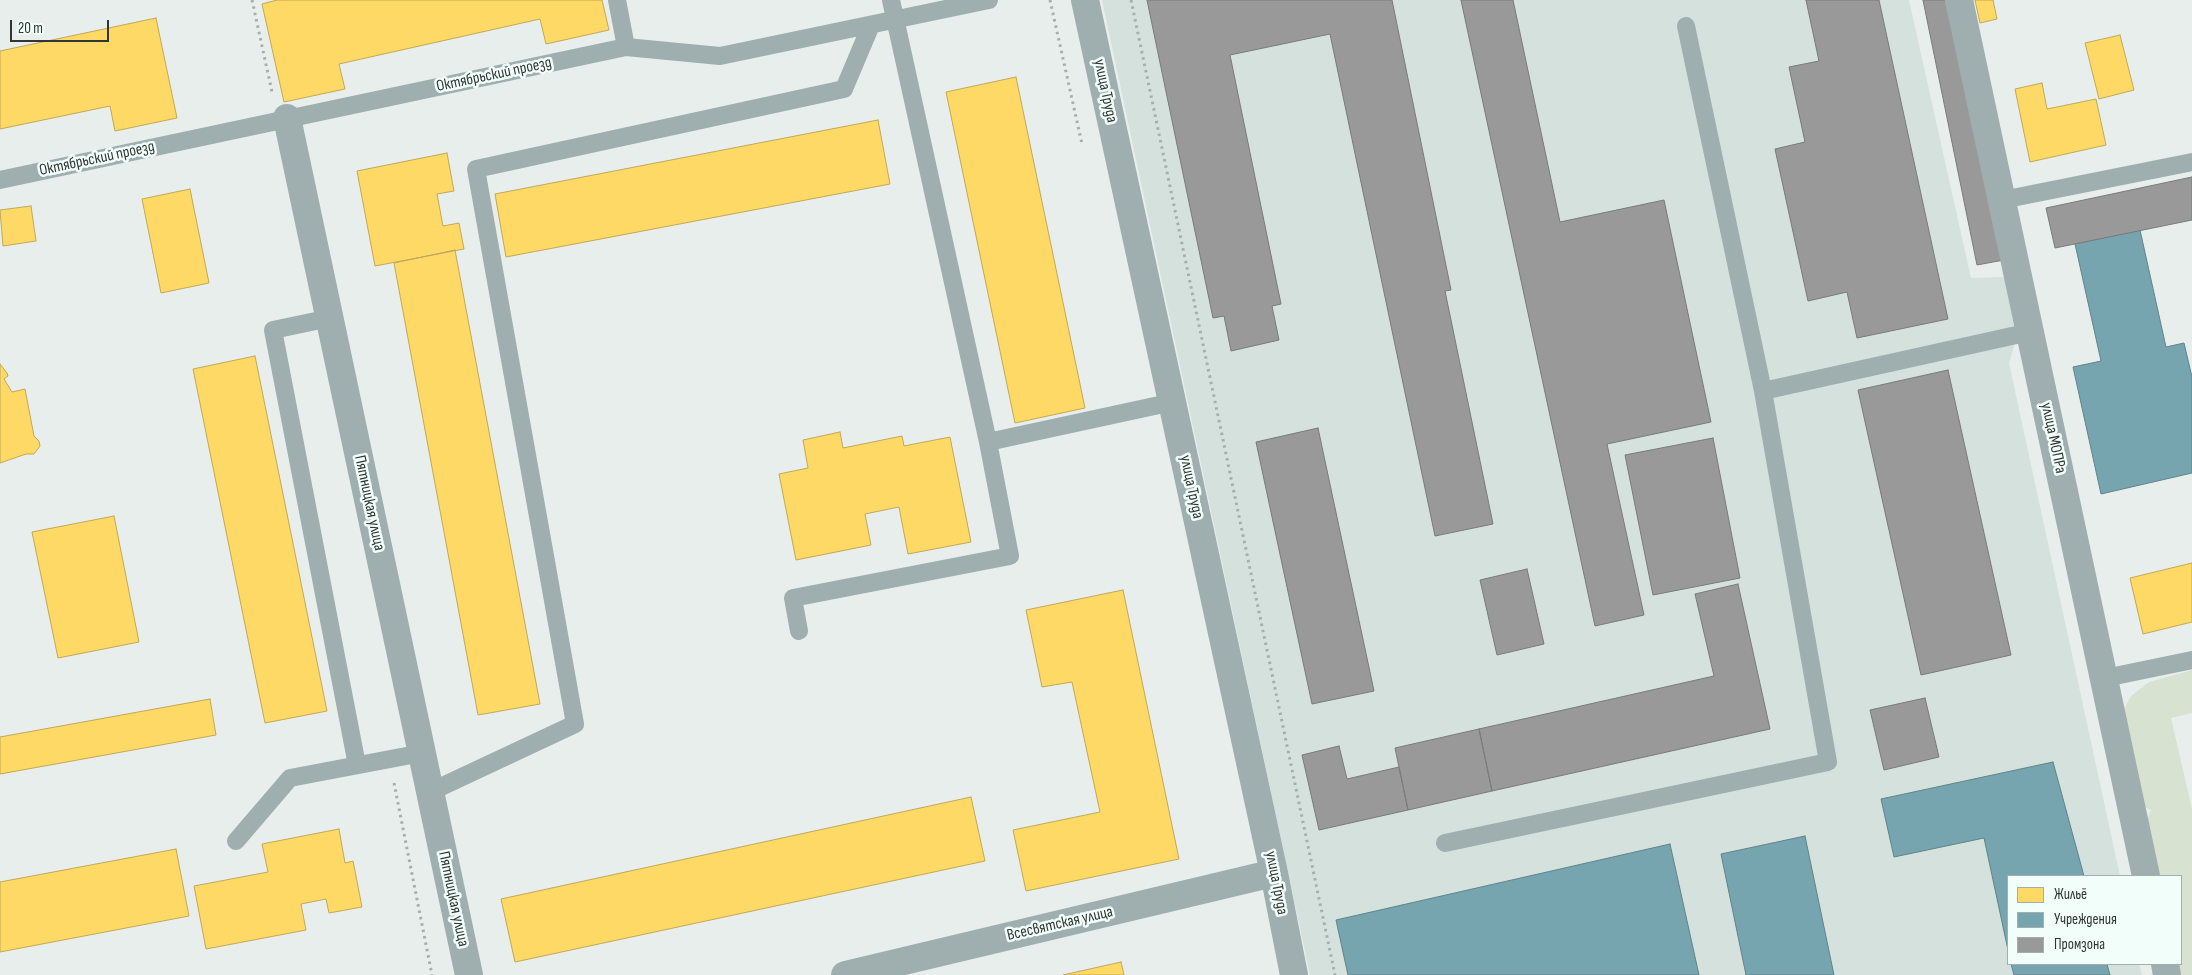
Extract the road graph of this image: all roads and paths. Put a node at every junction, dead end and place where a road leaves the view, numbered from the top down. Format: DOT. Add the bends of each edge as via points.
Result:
graph roads {
  1 [pos="252,0"];
  2 [pos="617,0"];
  3 [pos="891,0"];
  4 [pos="989,0"];
  5 [pos="1085,0"];
  6 [pos="1131,0"];
  7 [pos="1959,0"];
  8 [pos="896,19"];
  9 [pos="871,24"];
  10 [pos="1686,26"];
  11 [pos="626,47"];
  12 [pos="287,118"];
  13 [pos="2192,162"];
  14 [pos="0,180"];
  15 [pos="2002,200"];
  16 [pos="330,318"];
  17 [pos="2030,332"];
  18 [pos="1763,392"];
  19 [pos="1172,402"];
  20 [pos="988,442"];
  21 [pos="799,630"];
  22 [pos="2192,660"];
  23 [pos="2105,678"];
  24 [pos="422,753"];
  25 [pos="357,765"];
  26 [pos="430,792"];
  27 [pos="236,841"];
  28 [pos="1445,843"];
  29 [pos="1274,873"];
  30 [pos="2146,875"];
  31 [pos="469,975"];
  32 [pos="845,975"];
  33 [pos="1294,975"];
  34 [pos="1335,975"];
  1 -- 12 [label="path" via="275,109"];
  2 -- 11 [label="lane"];
  3 -- 8 [label="lane"];
  4 -- 8 [label="lane, Октябрьский проезд"];
  5 -- 19 [label="street, улица Труда"];
  6 -- 34 [label="path"];
  7 -- 15 [label="street, улица МОПРа"];
  8 -- 9 [label="lane, Октябрьский проезд"];
  8 -- 20 [label="lane"];
  9 -- 11 [label="lane, Октябрьский проезд" via="720,56"];
  9 -- 26 [label="lane" via="844,89 476,169 575,724"];
  10 -- 18 [label="lane"];
  11 -- 12 [label="lane, Октябрьский проезд"];
  12 -- 14 [label="lane, Октябрьский проезд"];
  12 -- 16 [label="street, Пятницкая улица"];
  13 -- 15 [label="lane"];
  15 -- 17 [label="street, улица МОПРа"];
  16 -- 24 [label="street, Пятницкая улица"];
  16 -- 25 [label="lane" via="273,330"];
  17 -- 18 [label="lane"];
  17 -- 23 [label="street, улица МОПРа"];
  18 -- 28 [label="lane" via="1828,762"];
  19 -- 20 [label="lane"];
  19 -- 29 [label="street, улица Труда"];
  20 -- 21 [label="lane" via="1010,556 794,598"];
  22 -- 23 [label="lane"];
  23 -- 30 [label="street, улица МОПРа"];
  24 -- 25 [label="lane"];
  24 -- 26 [label="street, Пятницкая улица"];
  25 -- 27 [label="lane" via="290,778"];
  26 -- 31 [label="street, Пятницкая улица"];
  29 -- 32 [label="street, Всесвятская улица"];
  29 -- 33 [label="street, улица Труда"];
}
